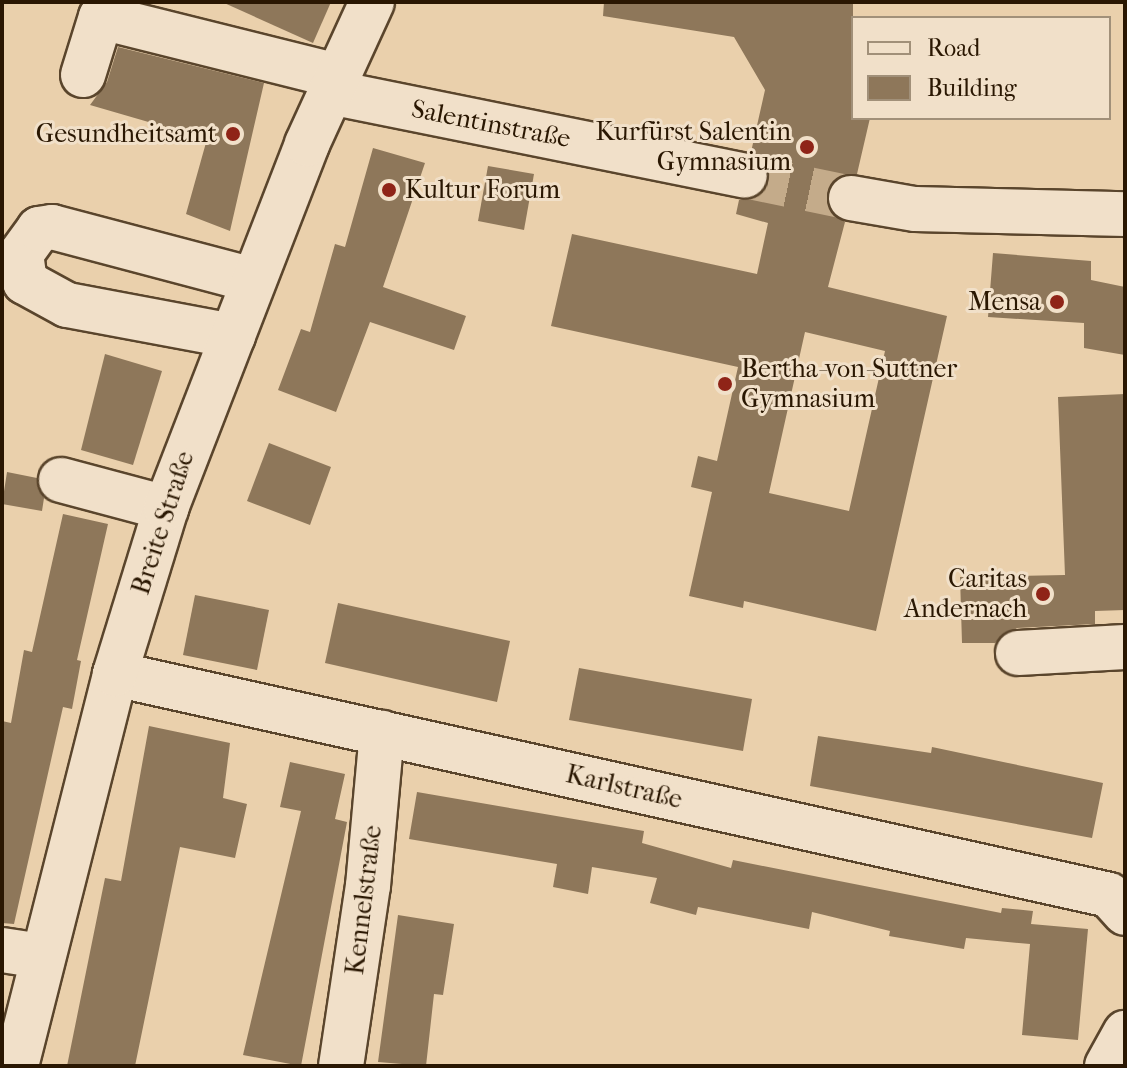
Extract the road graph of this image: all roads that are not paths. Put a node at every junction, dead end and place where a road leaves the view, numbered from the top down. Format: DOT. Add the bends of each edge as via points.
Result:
graph roads {
  1 [pos="372,2"];
  2 [pos="83,75"];
  3 [pos="333,84"];
  4 [pos="745,176"];
  5 [pos="851,198"];
  6 [pos="1125,214"];
  7 [pos="253,280"];
  8 [pos="233,336"];
  9 [pos="61,480"];
  10 [pos="166,508"];
  11 [pos="1125,647"];
  12 [pos="1018,653"];
  13 [pos="115,674"];
  14 [pos="382,733"];
  15 [pos="1125,913"];
  16 [pos="22,953"];
  17 [pos="1125,1033"];
  18 [pos="16,1066"];
  19 [pos="341,1066"];
  20 [pos="1107,1066"];
  1 -- 3 [label="street, Breite Straße"];
  2 -- 3 [label="street, Salentinstraße" via="101,17"];
  3 -- 4 [label="street, Salentinstraße"];
  3 -- 7 [label="street, Breite Straße"];
  5 -- 6 [label="street" via="915,209"];
  7 -- 8 [label="street, Breite Straße"];
  7 -- 8 [label="street" via="52,227 39,229 21,254 25,282 67,305"];
  8 -- 10 [label="street, Breite Straße"];
  9 -- 10 [label="street"];
  10 -- 13 [label="street, Breite Straße"];
  11 -- 12 [label="street"];
  13 -- 14 [label="street, Karlstraße"];
  13 -- 16 [label="street, Breite Straße"];
  14 -- 15 [label="street, Karlstraße" via="1109,895"];
  14 -- 19 [label="street, Kennelstraße" via="368,886"];
  16 -- 18 [label="street, Breite Straße"];
  17 -- 20 [label="street"];
}
